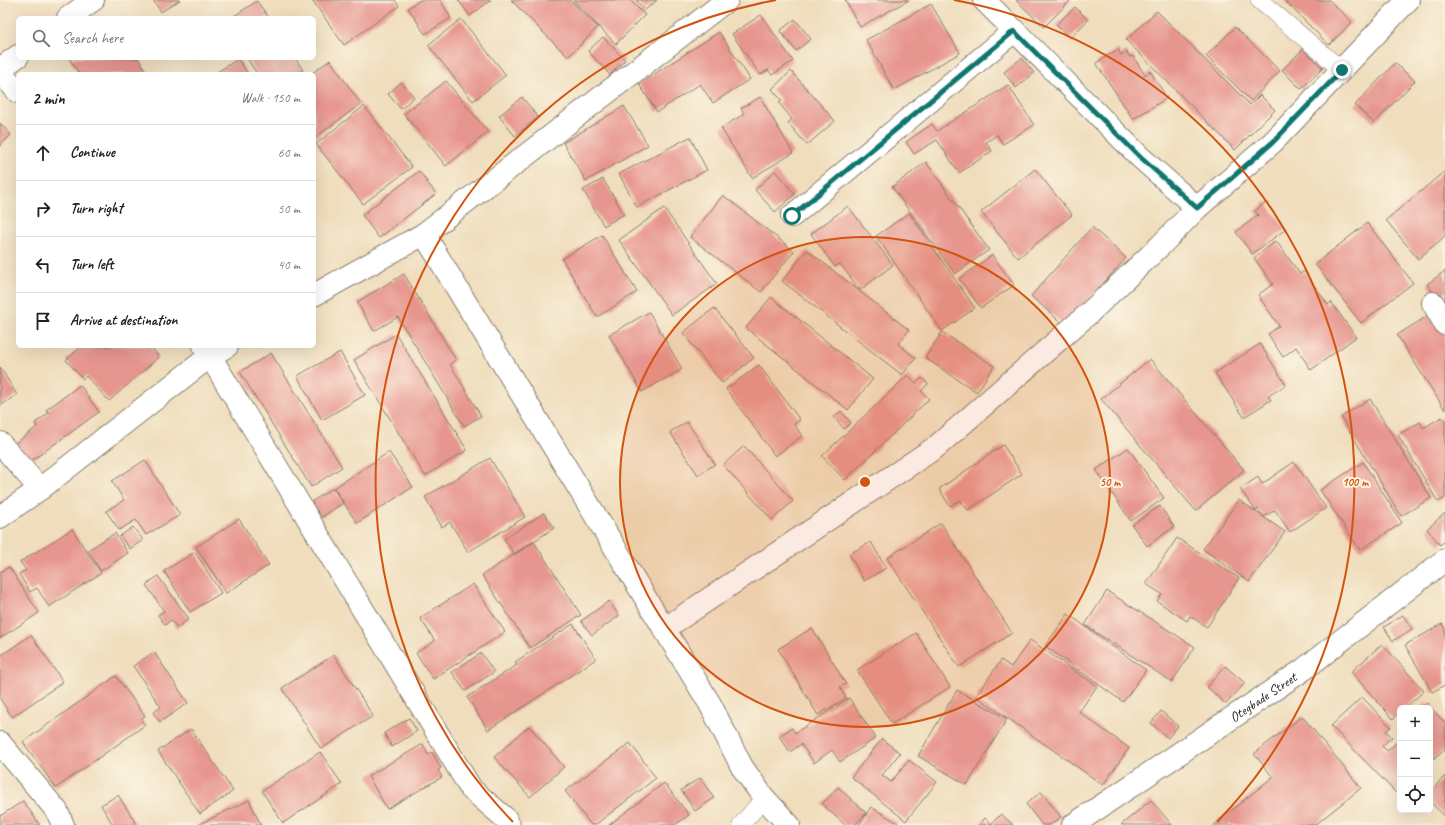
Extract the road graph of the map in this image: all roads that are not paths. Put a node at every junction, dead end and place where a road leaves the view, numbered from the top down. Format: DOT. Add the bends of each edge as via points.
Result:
graph roads {
  1 [pos="93,0"];
  2 [pos="727,0"];
  3 [pos="984,0"];
  4 [pos="1259,0"];
  5 [pos="1408,0"];
  6 [pos="71,16"];
  7 [pos="1014,31"];
  8 [pos="16,58"];
  9 [pos="0,70"];
  10 [pos="1342,70"];
  11 [pos="16,90"];
  12 [pos="1197,208"];
  13 [pos="792,216"];
  14 [pos="424,234"];
  15 [pos="316,294"];
  16 [pos="1433,303"];
  17 [pos="1445,324"];
  18 [pos="214,349"];
  19 [pos="0,443"];
  20 [pos="40,489"];
  21 [pos="0,517"];
  22 [pos="1445,560"];
  23 [pos="664,629"];
  24 [pos="0,743"];
  25 [pos="764,798"];
  26 [pos="63,825"];
  27 [pos="509,825"];
  28 [pos="741,825"];
  29 [pos="789,825"];
  30 [pos="1074,825"];
  1 -- 6 [label="street"];
  2 -- 14 [label="street"];
  3 -- 7 [label="street"];
  4 -- 10 [label="lane"];
  5 -- 10 [label="street"];
  7 -- 12 [label="street" via="1140,157"];
  7 -- 13 [label="street"];
  8 -- 9 [label="street"];
  9 -- 11 [label="street"];
  10 -- 12 [label="street" via="1273,142"];
  12 -- 23 [label="street" via="1087,315 936,446"];
  14 -- 15 [label="street"];
  14 -- 23 [label="street"];
  16 -- 17 [label="street"];
  18 -- 20 [label="street"];
  18 -- 27 [label="street" via="471,789 506,819"];
  19 -- 20 [label="street"];
  20 -- 21 [label="street"];
  22 -- 30 [label="street, Otegbade Street" via="1303,670"];
  23 -- 25 [label="street" via="710,704 742,766"];
  24 -- 26 [label="street" via="57,811"];
  25 -- 28 [label="lane"];
  25 -- 29 [label="street"];
}
